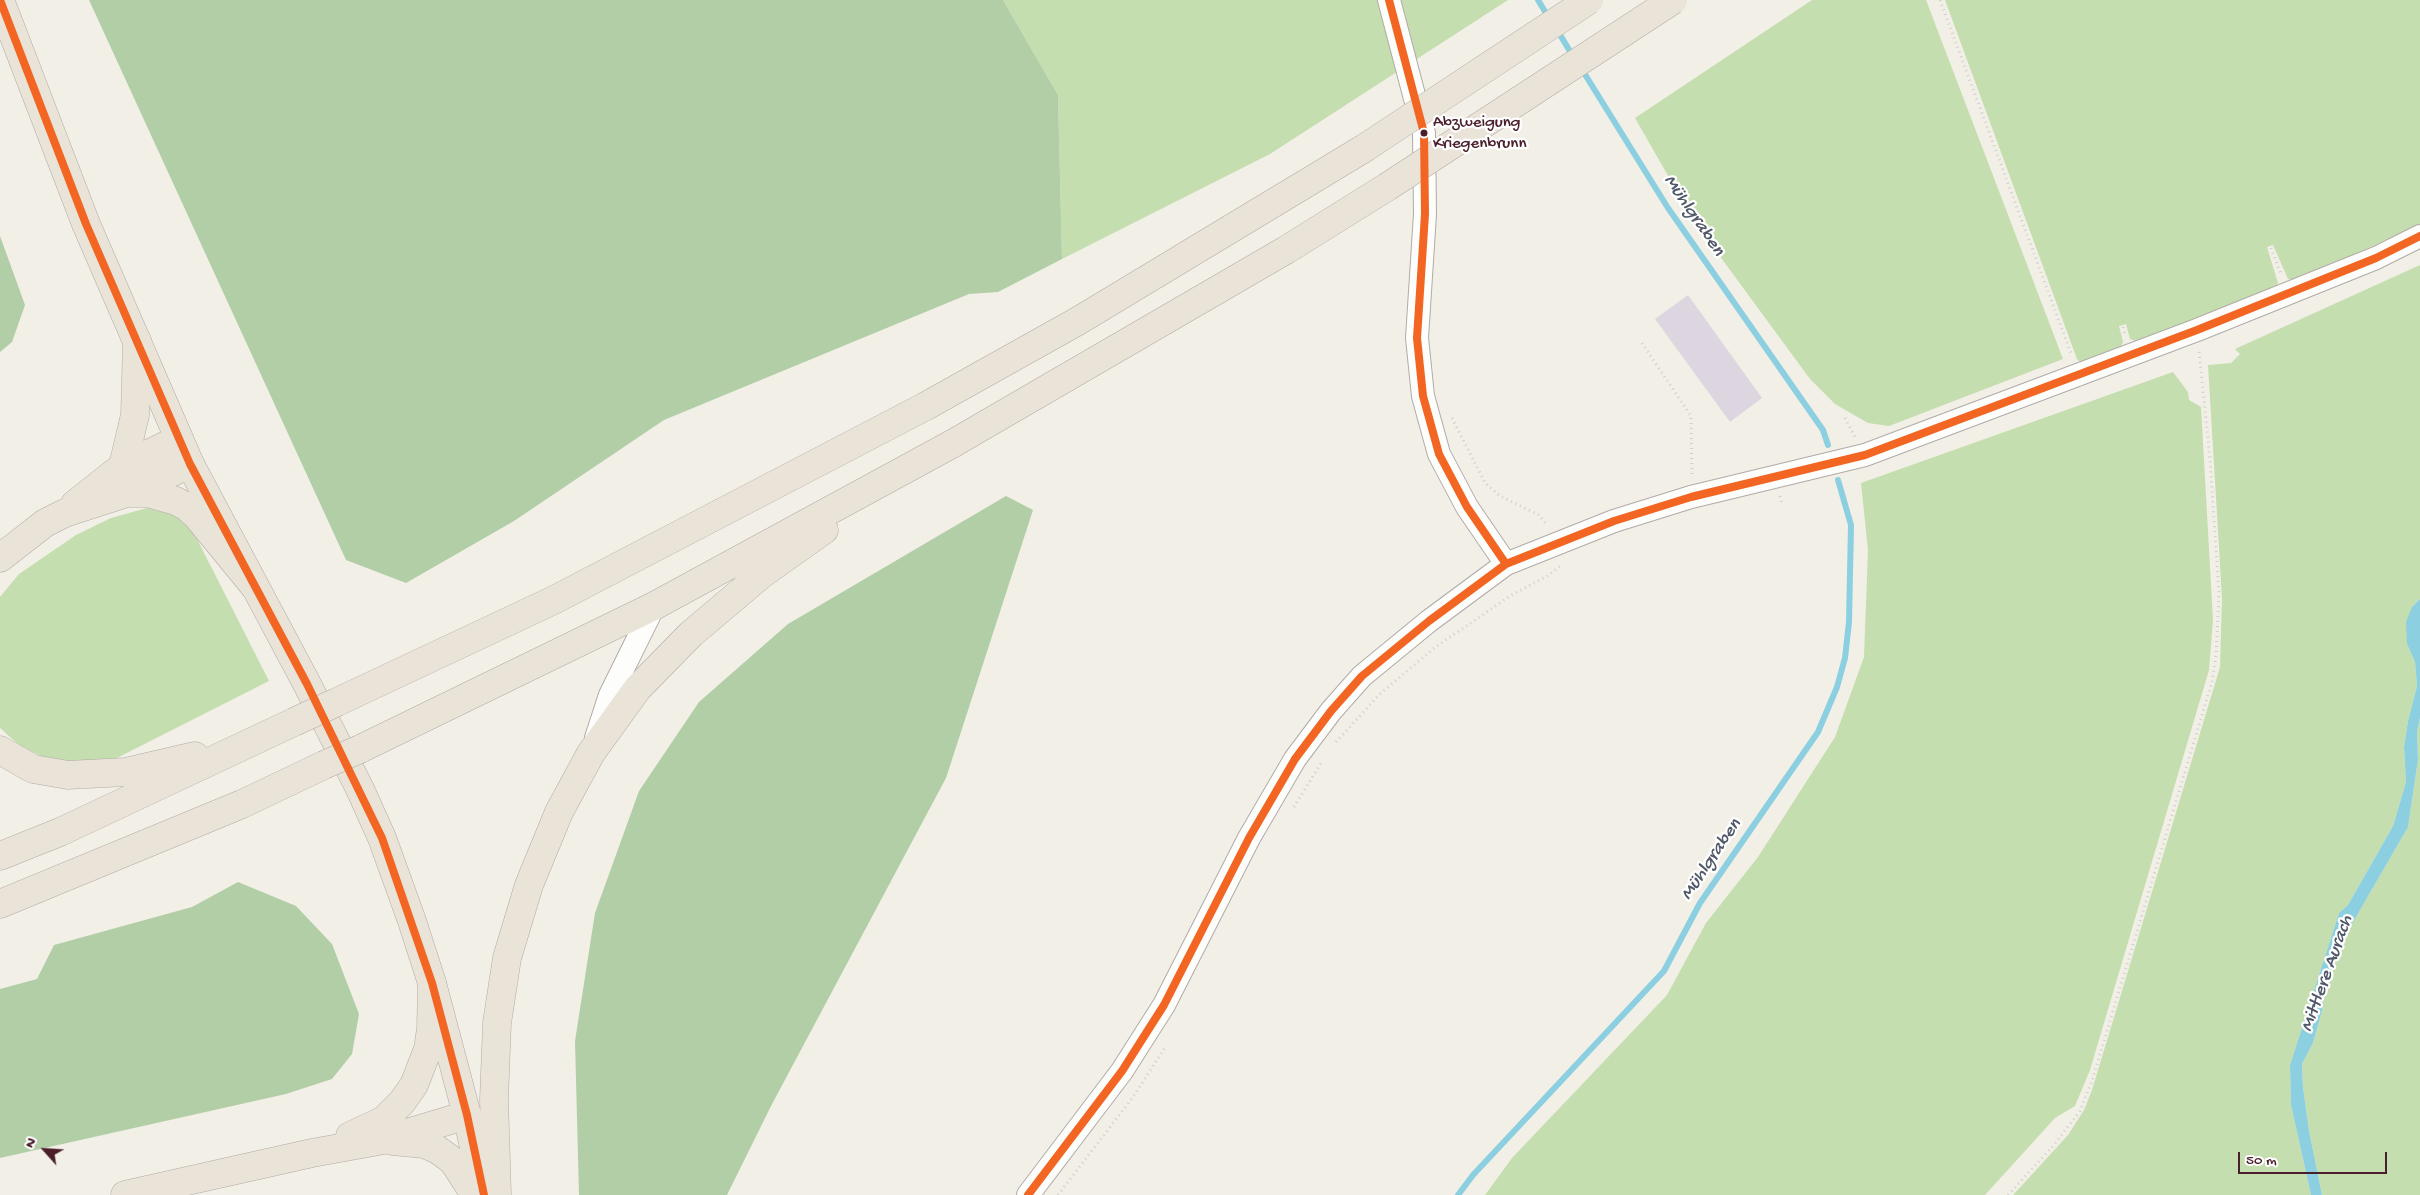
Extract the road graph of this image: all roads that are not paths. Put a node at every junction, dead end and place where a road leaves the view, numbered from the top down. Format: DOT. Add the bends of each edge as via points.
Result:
graph roads {
  1 [pos="0,0"];
  2 [pos="1389,0"];
  3 [pos="1589,0"];
  4 [pos="1673,0"];
  5 [pos="2420,236"];
  6 [pos="137,340"];
  7 [pos="179,440"];
  8 [pos="952,444"];
  9 [pos="190,464"];
  10 [pos="122,466"];
  11 [pos="126,493"];
  12 [pos="65,514"];
  13 [pos="0,558"];
  14 [pos="1506,564"];
  15 [pos="255,587"];
  16 [pos="654,606"];
  17 [pos="259,739"];
  18 [pos="0,750"];
  19 [pos="591,753"];
  20 [pos="0,856"];
  21 [pos="0,904"];
  22 [pos="432,983"];
  23 [pos="467,1116"];
  24 [pos="384,1140"];
  25 [pos="312,1153"];
  26 [pos="125,1195"];
  27 [pos="475,1195"];
  28 [pos="484,1195"];
  29 [pos="497,1195"];
  30 [pos="1028,1195"];
  1 -- 6 [label="main road" via="86,224"];
  2 -- 14 [label="street" via="1424,133 1425,214 1417,338 1423,396 1439,454 1467,507"];
  3 -- 17 [label="main road, bridge" via="1363,149 1078,320 917,410 554,600"];
  4 -- 8 [label="main road, bridge" via="1388,187 1270,260"];
  5 -- 14 [label="street" via="2376,258 2196,330 1865,455 1692,497 1614,521"];
  6 -- 7 [label="main road"];
  6 -- 10 [label="main road" via="135,415"];
  7 -- 9 [label="main road"];
  7 -- 10 [label="main road"];
  8 -- 16 [label="main road"];
  8 -- 19 [label="main road" via="762,574 691,634 638,688"];
  9 -- 11 [label="main road"];
  9 -- 15 [label="main road"];
  10 -- 12 [label="main road"];
  11 -- 12 [label="main road"];
  11 -- 15 [label="main road" via="148,493 187,507"];
  12 -- 13 [label="main road" via="45,523"];
  14 -- 30 [label="street" via="1362,676 1331,711 1295,759 1253,830 1164,1005 1122,1071"];
  15 -- 22 [label="main road" via="360,788 382,838"];
  16 -- 19 [label="street" via="610,695"];
  16 -- 21 [label="main road, bridge" via="242,804"];
  17 -- 18 [label="main road" via="139,770 102,775 68,775 33,769"];
  17 -- 20 [label="main road" via="60,832"];
  19 -- 29 [label="main road" via="559,812 532,876 507,958 496,1042"];
  22 -- 23 [label="main road"];
  22 -- 25 [label="main road" via="428,1049 414,1085 384,1120"];
  23 -- 24 [label="main road"];
  23 -- 28 [label="main road"];
  24 -- 25 [label="main road"];
  24 -- 27 [label="main road" via="424,1144 438,1150 453,1161"];
  25 -- 26 [label="main road"];
}
